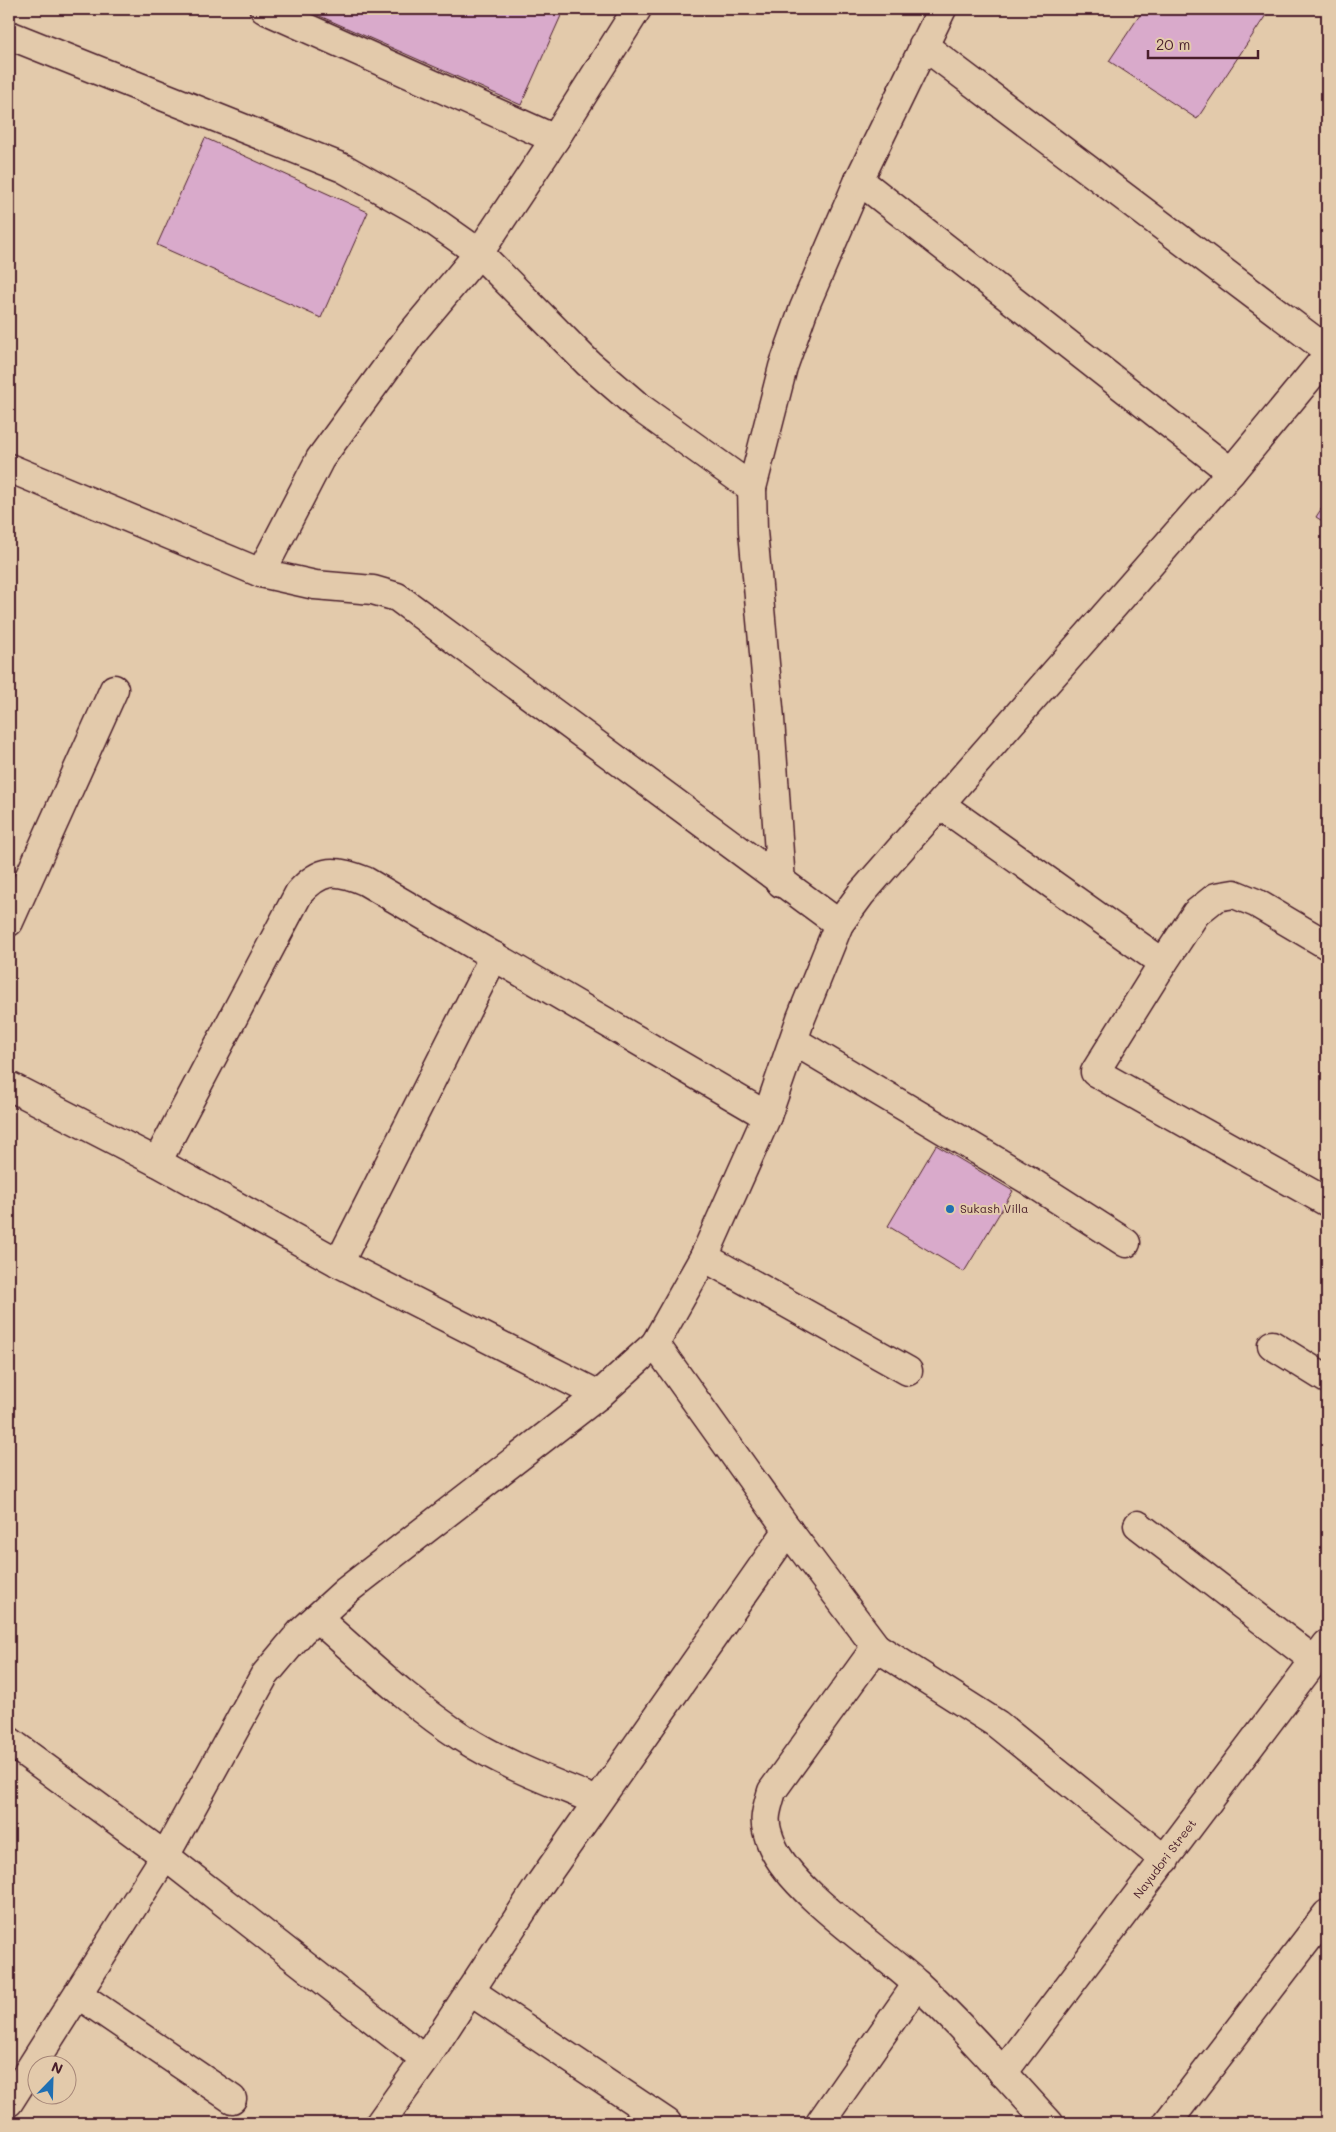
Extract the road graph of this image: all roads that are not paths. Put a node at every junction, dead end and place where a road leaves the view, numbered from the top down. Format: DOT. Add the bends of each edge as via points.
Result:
graph roads {
  1 [pos="264,9"];
  2 [pos="637,9"];
  3 [pos="942,9"];
  4 [pos="9,35"];
  5 [pos="923,45"];
  6 [pos="555,139"];
  7 [pos="859,180"];
  8 [pos="479,253"];
  9 [pos="1327,350"];
  10 [pos="1327,356"];
  11 [pos="9,468"];
  12 [pos="1231,472"];
  13 [pos="752,488"];
  14 [pos="261,573"];
  15 [pos="114,689"];
  16 [pos="941,805"];
  17 [pos="782,883"];
  18 [pos="9,922"];
  19 [pos="839,924"];
  20 [pos="1327,945"];
  21 [pos="494,956"];
  22 [pos="1163,963"];
  23 [pos="794,1041"];
  24 [pos="9,1086"];
  25 [pos="767,1116"];
  26 [pos="157,1162"];
  27 [pos="1327,1202"];
  28 [pos="1126,1243"];
  29 [pos="704,1257"];
  30 [pos="339,1263"];
  31 [pos="655,1344"];
  32 [pos="1272,1345"];
  33 [pos="908,1371"];
  34 [pos="1327,1379"];
  35 [pos="599,1395"];
  36 [pos="1138,1525"];
  37 [pos="788,1530"];
  38 [pos="316,1618"];
  39 [pos="876,1647"];
  40 [pos="1321,1653"];
  41 [pos="9,1741"];
  42 [pos="597,1801"];
  43 [pos="165,1856"];
  44 [pos="1165,1860"];
  45 [pos="1327,1914"];
  46 [pos="917,1984"];
  47 [pos="470,1992"];
  48 [pos="78,1995"];
  49 [pos="425,2060"];
  50 [pos="1003,2074"];
  51 [pos="232,2099"];
  52 [pos="9,2102"];
  53 [pos="380,2123"];
  54 [pos="667,2123"];
  55 [pos="820,2123"];
  56 [pos="1050,2123"];
  57 [pos="1167,2123"];
  1 -- 6 [label="street"];
  2 -- 6 [label="street"];
  3 -- 5 [label="street"];
  4 -- 8 [label="street" via="343,168 421,212"];
  5 -- 7 [label="street"];
  5 -- 9 [label="street"];
  6 -- 8 [label="street"];
  7 -- 12 [label="street"];
  7 -- 13 [label="street" via="783,366"];
  8 -- 13 [label="street" via="639,408"];
  8 -- 14 [label="street" via="412,333 320,459"];
  10 -- 12 [label="street"];
  11 -- 14 [label="street"];
  12 -- 16 [label="street"];
  13 -- 17 [label="street" via="752,531"];
  14 -- 17 [label="street" via="315,585 373,590 397,597"];
  15 -- 18 [label="street"];
  16 -- 19 [label="street" via="861,894"];
  16 -- 22 [label="street"];
  17 -- 19 [label="street"];
  19 -- 23 [label="street"];
  20 -- 22 [label="street" via="1256,903 1234,894 1216,897 1196,913"];
  21 -- 25 [label="street"];
  21 -- 26 [label="street" via="345,872 327,872 311,880 299,893"];
  21 -- 30 [label="street"];
  22 -- 27 [label="street" via="1095,1072"];
  23 -- 25 [label="street"];
  23 -- 28 [label="street" via="1028,1180"];
  24 -- 26 [label="street"];
  25 -- 29 [label="street"];
  26 -- 30 [label="street"];
  29 -- 31 [label="street"];
  29 -- 33 [label="street"];
  30 -- 35 [label="street"];
  31 -- 35 [label="street"];
  31 -- 37 [label="street"];
  32 -- 34 [label="street"];
  35 -- 38 [label="street" via="346,1591"];
  36 -- 40 [label="street"];
  37 -- 39 [label="street"];
  37 -- 42 [label="street"];
  38 -- 42 [label="street" via="430,1716 464,1739 512,1766"];
  38 -- 43 [label="street" via="300,1632 264,1676"];
  39 -- 44 [label="street" via="997,1724"];
  39 -- 46 [label="street" via="772,1791 764,1817 772,1846 791,1874"];
  40 -- 44 [label="street, Nayudori Street"];
  41 -- 43 [label="street"];
  42 -- 47 [label="street"];
  43 -- 48 [label="street"];
  43 -- 49 [label="street"];
  44 -- 50 [label="street, Nayudori Street"];
  45 -- 57 [label="street"];
  46 -- 50 [label="street"];
  46 -- 55 [label="street"];
  47 -- 49 [label="street"];
  47 -- 54 [label="street"];
  48 -- 51 [label="street"];
  48 -- 52 [label="street"];
  49 -- 53 [label="street"];
  50 -- 56 [label="street"];
}
